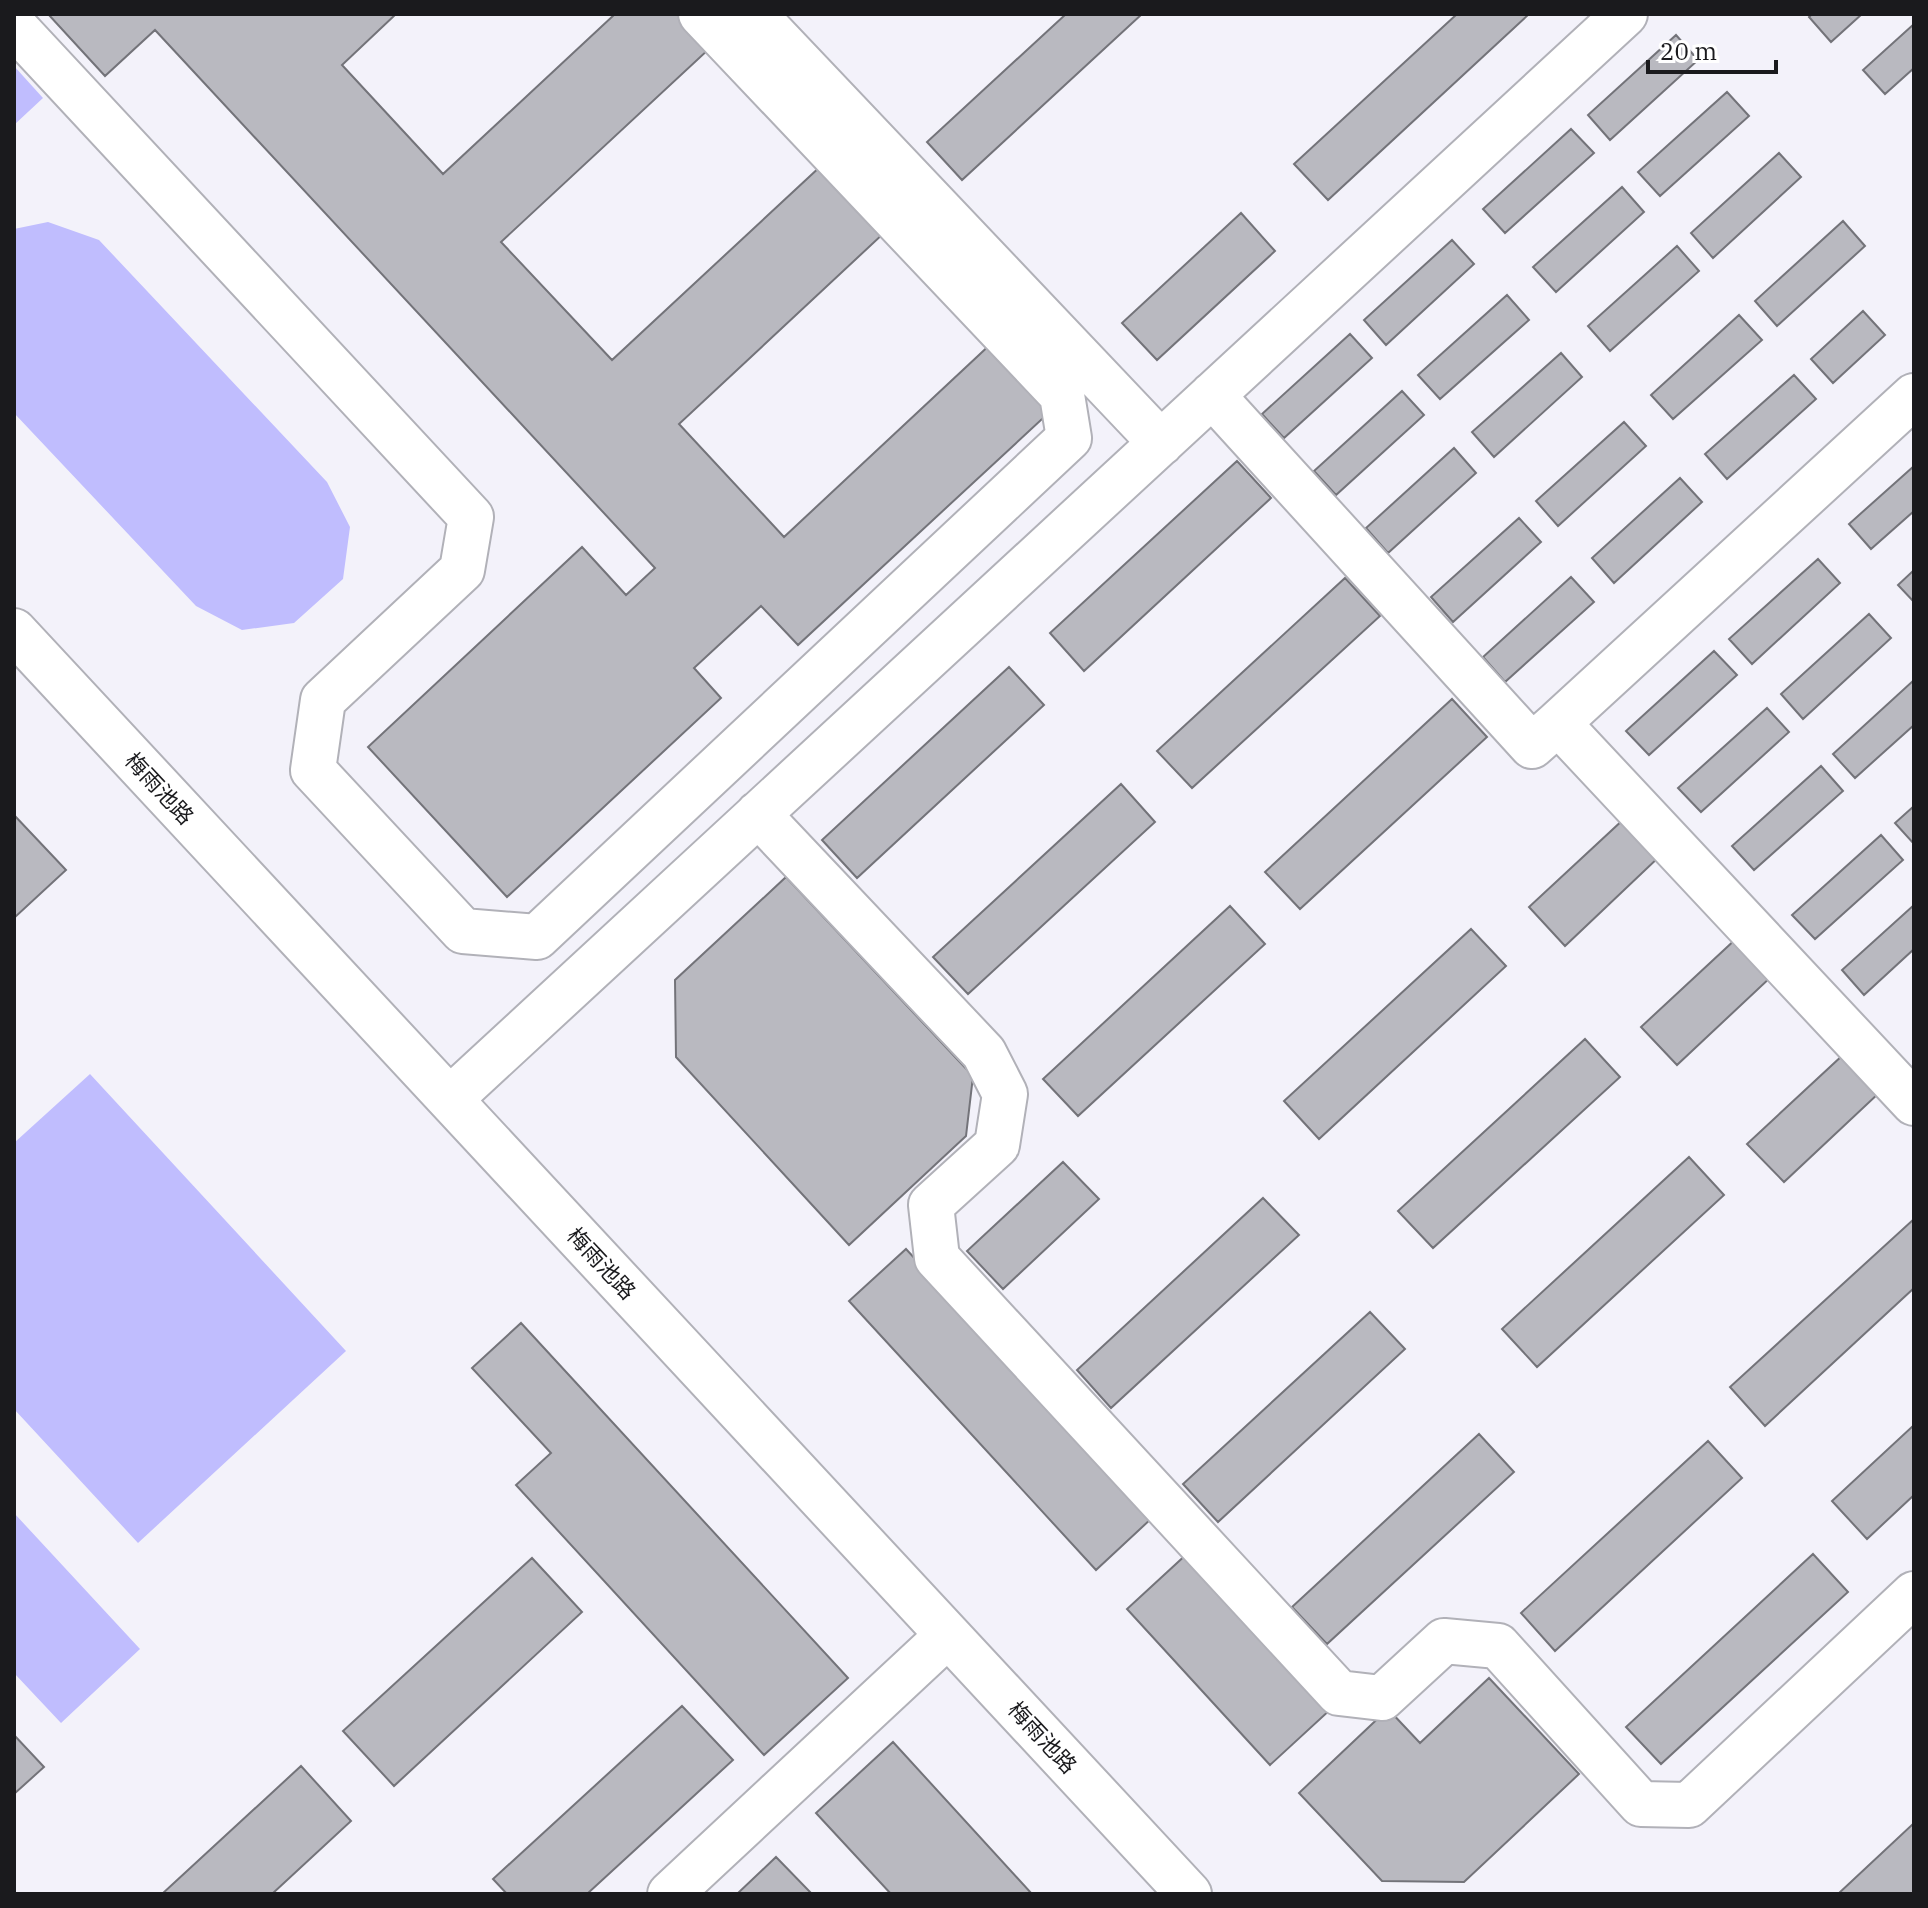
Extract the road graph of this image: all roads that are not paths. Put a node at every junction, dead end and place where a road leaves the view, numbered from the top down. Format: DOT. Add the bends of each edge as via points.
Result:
graph roads {
  1 [pos="701,14"];
  2 [pos="754,14"];
  3 [pos="1625,14"];
  4 [pos="14,26"];
  5 [pos="1212,395"];
  6 [pos="1914,396"];
  7 [pos="1161,443"];
  8 [pos="14,631"];
  9 [pos="1558,723"];
  10 [pos="758,814"];
  11 [pos="450,1099"];
  12 [pos="1914,1103"];
  13 [pos="1914,1594"];
  14 [pos="948,1635"];
  15 [pos="670,1894"];
  16 [pos="1189,1894"];
  1 -- 4 [label="street" via="1062,395 1069,438 537,937 463,931 313,770 323,700 462,570 471,517"];
  2 -- 7 [label="street"];
  3 -- 5 [label="street"];
  5 -- 7 [label="street"];
  5 -- 9 [label="street" via="1532,746"];
  6 -- 9 [label="street"];
  7 -- 10 [label="street"];
  8 -- 11 [label="street, 梅雨池路"];
  9 -- 12 [label="street"];
  10 -- 11 [label="street"];
  10 -- 13 [label="street" via="984,1053 1005,1094 997,1145 931,1205 937,1258 1339,1693 1382,1698 1444,1641 1498,1646 1641,1804 1689,1805"];
  11 -- 14 [label="street, 梅雨池路"];
  14 -- 15 [label="street"];
  14 -- 16 [label="street, 梅雨池路"];
}
